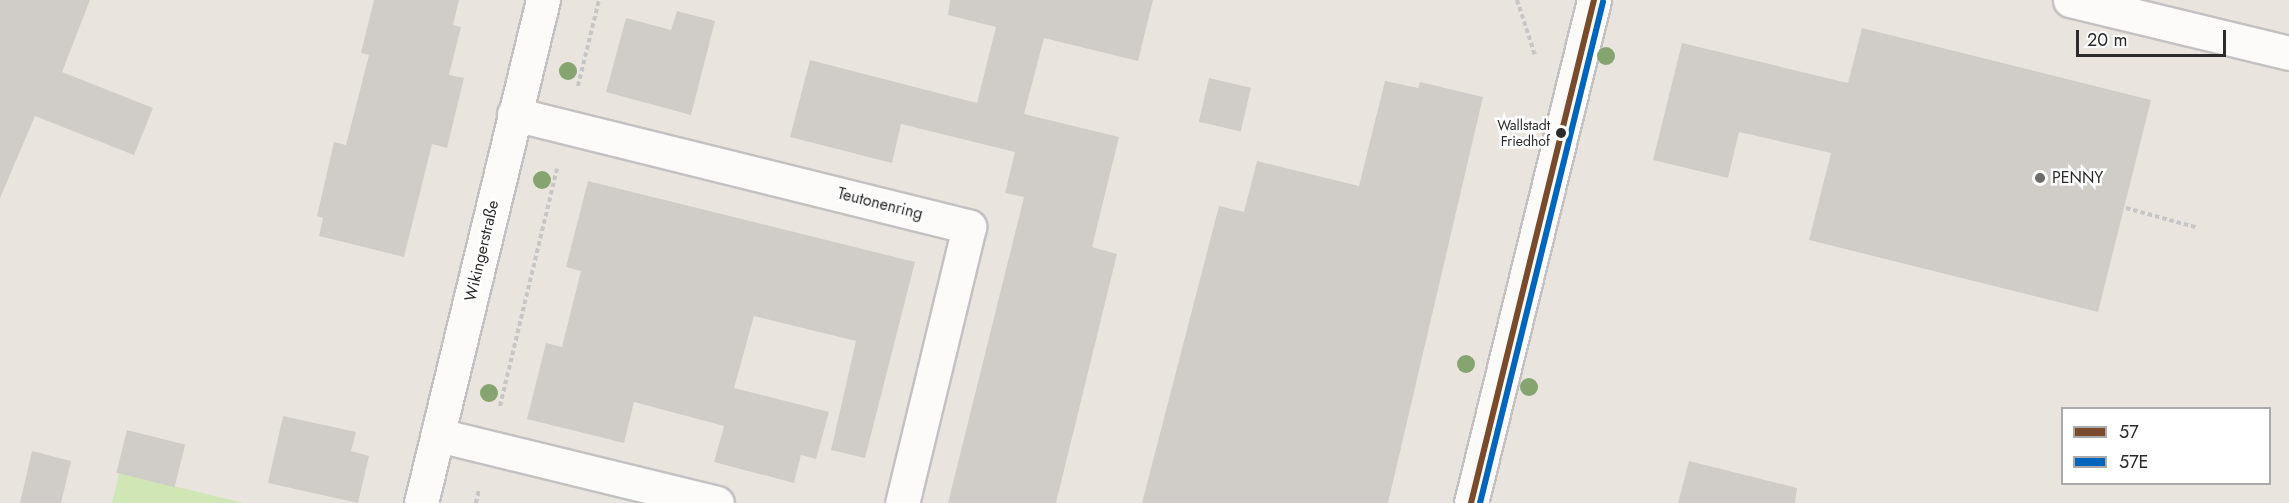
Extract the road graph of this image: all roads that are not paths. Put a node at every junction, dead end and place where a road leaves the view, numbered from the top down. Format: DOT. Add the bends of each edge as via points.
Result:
graph roads {
  1 [pos="543,0"];
  2 [pos="1594,0"];
  3 [pos="2070,0"];
  4 [pos="2289,53"];
  5 [pos="514,114"];
  6 [pos="438,435"];
  7 [pos="421,503"];
  8 [pos="717,503"];
  9 [pos="902,503"];
  10 [pos="1471,503"];
  1 -- 5 [label="street, Wikingerstraße"];
  2 -- 10 [label="street"];
  3 -- 4 [label="street"];
  5 -- 6 [label="street, Wikingerstraße"];
  5 -- 9 [label="street, Teutonenring" via="969,227"];
  6 -- 7 [label="street, Wikingerstraße"];
  6 -- 8 [label="street"];
}
